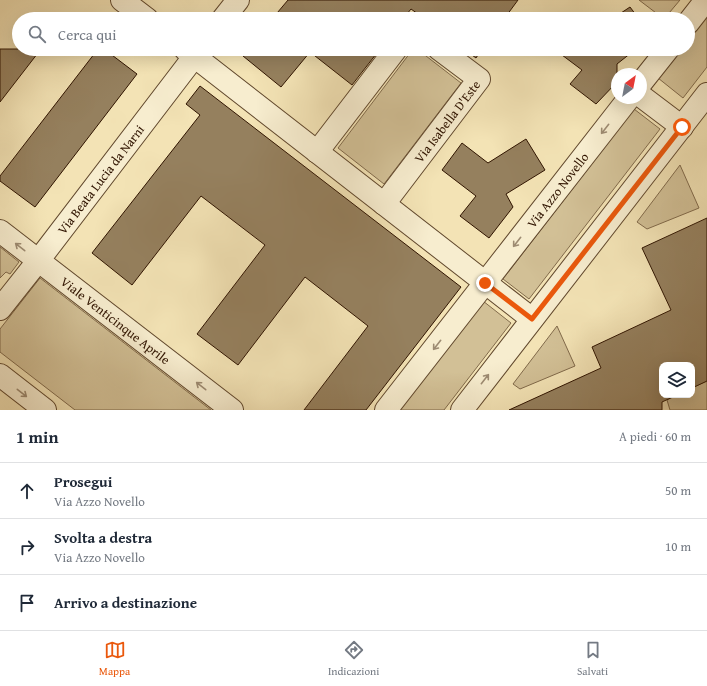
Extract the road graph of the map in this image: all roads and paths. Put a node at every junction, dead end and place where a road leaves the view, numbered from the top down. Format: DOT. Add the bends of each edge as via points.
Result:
graph roads {
  1 [pos="122,0"];
  2 [pos="238,0"];
  3 [pos="706,0"];
  4 [pos="138,12"];
  5 [pos="229,12"];
  6 [pos="695,14"];
  7 [pos="189,56"];
  8 [pos="199,56"];
  9 [pos="391,56"];
  10 [pos="448,56"];
  11 [pos="662,56"];
  12 [pos="647,75"];
  13 [pos="707,94"];
  14 [pos="647,101"];
  15 [pos="624,104"];
  16 [pos="682,127"];
  17 [pos="318,152"];
  18 [pos="384,204"];
  19 [pos="0,231"];
  20 [pos="38,261"];
  21 [pos="485,283"];
  22 [pos="0,309"];
  23 [pos="532,319"];
  24 [pos="0,375"];
  25 [pos="45,410"];
  26 [pos="232,410"];
  27 [pos="386,410"];
  28 [pos="462,410"];
  1 -- 4 [label="street"];
  2 -- 5 [label="street"];
  3 -- 6 [label="street"];
  7 -- 20 [label="street, Via Beata Lucia da Narni"];
  8 -- 17 [label="street"];
  9 -- 17 [label="street"];
  10 -- 18 [label="street, Via Isabella D'Este" via="479,79"];
  11 -- 12 [label="street"];
  13 -- 16 [label="street"];
  14 -- 16 [label="street"];
  15 -- 21 [label="street, Via Azzo Novello, one-way"];
  16 -- 23 [label="street"];
  17 -- 18 [label="street"];
  18 -- 21 [label="street"];
  20 -- 19 [label="street, Viale Venticinque Aprile, one-way"];
  20 -- 22 [label="street, Via Beata Lucia da Narni"];
  26 -- 20 [label="street, Viale Venticinque Aprile, one-way"];
  21 -- 23 [label="street"];
  21 -- 27 [label="street, Via Azzo Novello, one-way"];
  28 -- 23 [label="street, one-way"];
  24 -- 25 [label="street, one-way"];
}
